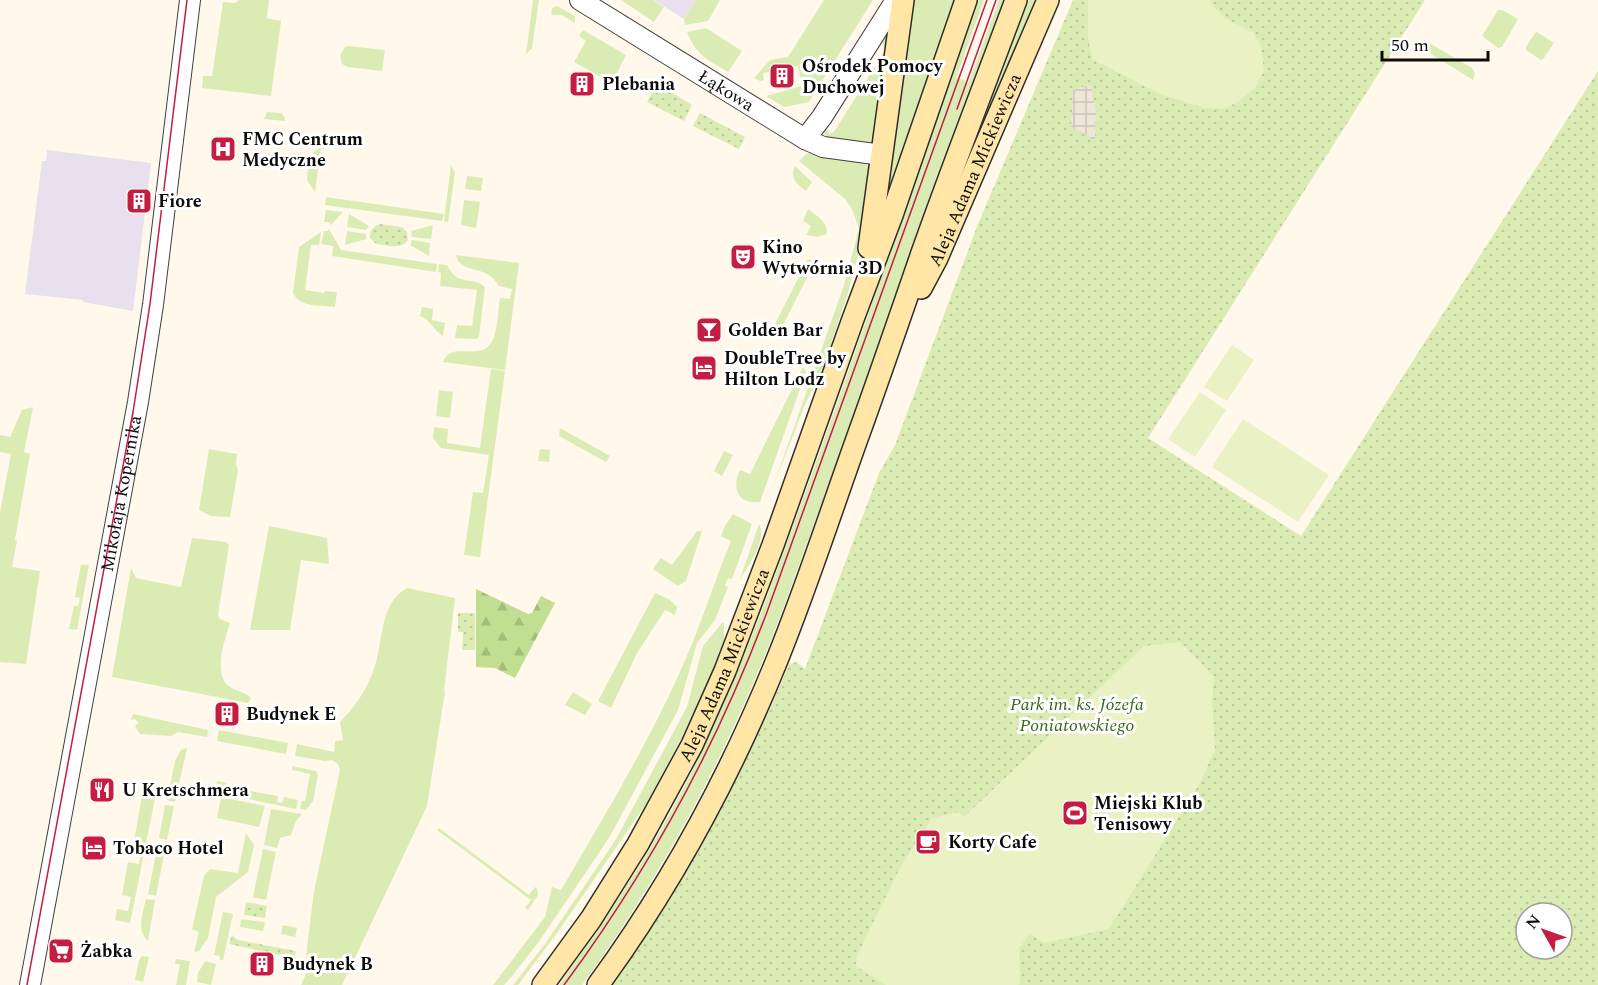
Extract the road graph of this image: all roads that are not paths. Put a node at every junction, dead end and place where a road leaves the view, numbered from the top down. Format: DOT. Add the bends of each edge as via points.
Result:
graph roads {
  1 [pos="190,0"];
  2 [pos="580,0"];
  3 [pos="896,0"];
  4 [pos="903,0"];
  5 [pos="966,0"];
  6 [pos="1017,0"];
  7 [pos="1048,0"];
  8 [pos="805,139"];
  9 [pos="882,155"];
  10 [pos="853,319"];
  11 [pos="895,335"];
  12 [pos="30,985"];
  13 [pos="543,985"];
  14 [pos="598,985"];
  1 -- 12 [label="street, Mikołaja Kopernika" via="136,413"];
  2 -- 8 [label="street, Łąkowa"];
  3 -- 8 [label="street"];
  4 -- 9 [label="main road, Aleja Adama Mickiewicza"];
  5 -- 10 [label="main road, Aleja Adama Mickiewicza"];
  6 -- 11 [label="main road, Aleja Adama Mickiewicza"];
  7 -- 11 [label="main road, Aleja Adama Mickiewicza" via="937,258"];
  8 -- 9 [label="street, Łąkowa" via="824,147"];
  9 -- 10 [label="main road, Aleja Adama Mickiewicza" via="873,232"];
  10 -- 13 [label="main road, Aleja Adama Mickiewicza" via="741,633 705,717 616,880"];
  11 -- 14 [label="main road, Aleja Adama Mickiewicza" via="786,638 747,730 676,865"];
}
